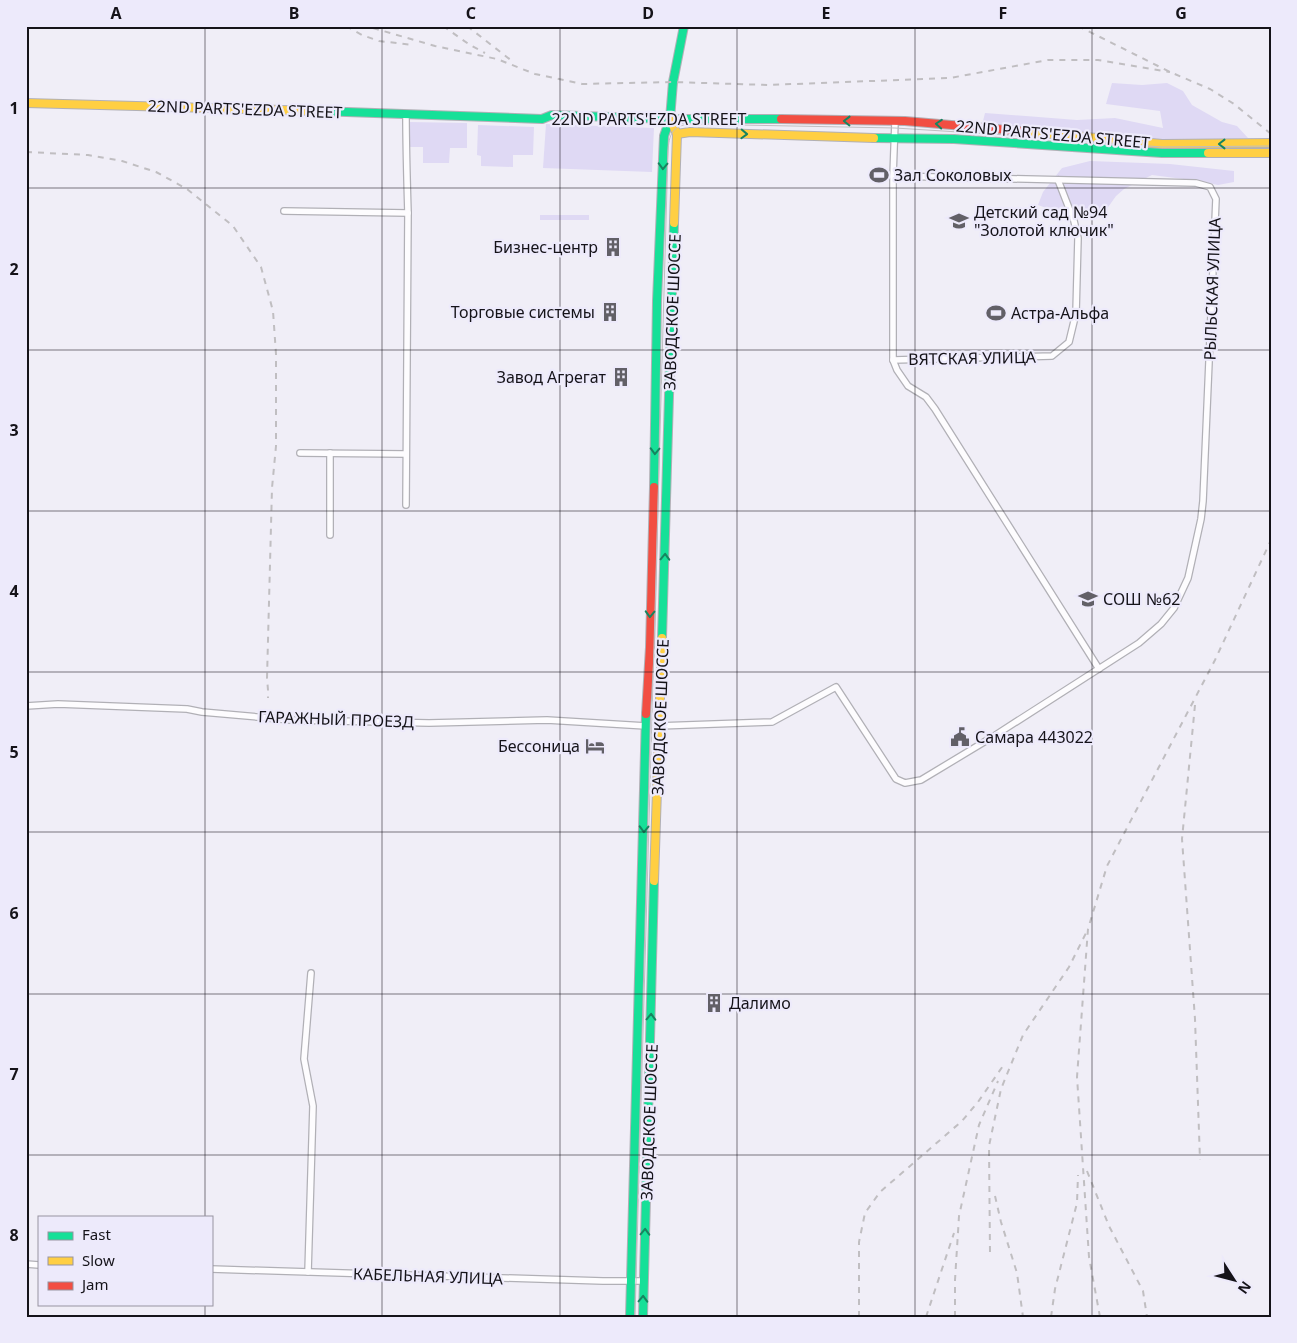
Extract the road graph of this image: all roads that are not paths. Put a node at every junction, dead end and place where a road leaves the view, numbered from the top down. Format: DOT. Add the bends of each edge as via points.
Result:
graph roads {
  1 [pos="684,26"];
  2 [pos="26,103"];
  3 [pos="406,115"];
  4 [pos="670,119"];
  5 [pos="895,122"];
  6 [pos="678,134"];
  7 [pos="894,139"];
  8 [pos="1271,143"];
  9 [pos="1271,153"];
  10 [pos="893,176"];
  11 [pos="1058,180"];
  12 [pos="284,211"];
  13 [pos="408,213"];
  14 [pos="893,360"];
  15 [pos="656,420"];
  16 [pos="669,420"];
  17 [pos="300,453"];
  18 [pos="330,453"];
  19 [pos="406,454"];
  20 [pos="406,505"];
  21 [pos="330,535"];
  22 [pos="1099,669"];
  23 [pos="26,706"];
  24 [pos="646,726"];
  25 [pos="658,726"];
  26 [pos="311,973"];
  27 [pos="212,1269"];
  28 [pos="308,1272"];
  29 [pos="631,1281"];
  30 [pos="644,1281"];
  31 [pos="630,1317"];
  32 [pos="643,1317"];
  1 -- 4 [label="main road, ЗАВОДСКОЕ ШОССЕ" via="673,82"];
  2 -- 3 [label="main road, 22ND PARTS'EZDA STREET"];
  3 -- 4 [label="main road, 22ND PARTS'EZDA STREET"];
  3 -- 13 [label="street"];
  5 -- 4 [label="main road, 22ND PARTS'EZDA STREET, one-way"];
  4 -- 6 [label="main road, ЗАВОДСКОЕ ШОССЕ"];
  4 -- 15 [label="main road, ЗАВОДСКОЕ ШОССЕ, one-way" via="664,136"];
  5 -- 7 [label="street"];
  8 -- 5 [label="main road, 22ND PARTS'EZDA STREET, one-way" via="1162,144"];
  6 -- 7 [label="main road, 22ND PARTS'EZDA STREET, one-way"];
  6 -- 16 [label="main road, ЗАВОДСКОЕ ШОССЕ"];
  7 -- 9 [label="main road, 22ND PARTS'EZDA STREET" via="954,139 1162,153"];
  7 -- 10 [label="street"];
  10 -- 11 [label="street, РЫЛЬСКАЯ УЛИЦА"];
  10 -- 14 [label="street"];
  11 -- 14 [label="street, ВЯТСКАЯ УЛИЦА" via="1078,238 1076,313 1069,342 1052,356"];
  11 -- 22 [label="street, РЫЛЬСКАЯ УЛИЦА" via="1196,183 1210,187 1216,199 1203,501 1188,578 1174,608 1161,624"];
  12 -- 13 [label="street"];
  13 -- 19 [label="street"];
  14 -- 22 [label="street" via="908,386 926,397 935,409"];
  15 -- 16 [label="main road"];
  15 -- 24 [label="main road, ЗАВОДСКОЕ ШОССЕ, one-way"];
  25 -- 16 [label="main road, ЗАВОДСКОЕ ШОССЕ, one-way"];
  17 -- 18 [label="street"];
  18 -- 19 [label="street"];
  18 -- 21 [label="street"];
  19 -- 20 [label="street"];
  22 -- 25 [label="street, РЫЛЬСКАЯ УЛИЦА" via="921,780 905,784 896,779 836,687 772,722"];
  23 -- 24 [label="street, ГАРАЖНЫЙ ПРОЕЗД" via="58,704 187,709 291,720 429,723 547,720"];
  24 -- 25 [label="main road"];
  24 -- 29 [label="main road, ЗАВОДСКОЕ ШОССЕ, one-way"];
  30 -- 25 [label="main road, ЗАВОДСКОЕ ШОССЕ, one-way"];
  26 -- 28 [label="street" via="304,1059 313,1106"];
  27 -- 28 [label="street, КАБЕЛЬНАЯ УЛИЦА"];
  28 -- 29 [label="street, КАБЕЛЬНАЯ УЛИЦА"];
  29 -- 30 [label="street, КАБЕЛЬНАЯ УЛИЦА"];
  29 -- 31 [label="main road, ЗАВОДСКОЕ ШОССЕ"];
  32 -- 30 [label="main road, ЗАВОДСКОЕ ШОССЕ, one-way"];
}
